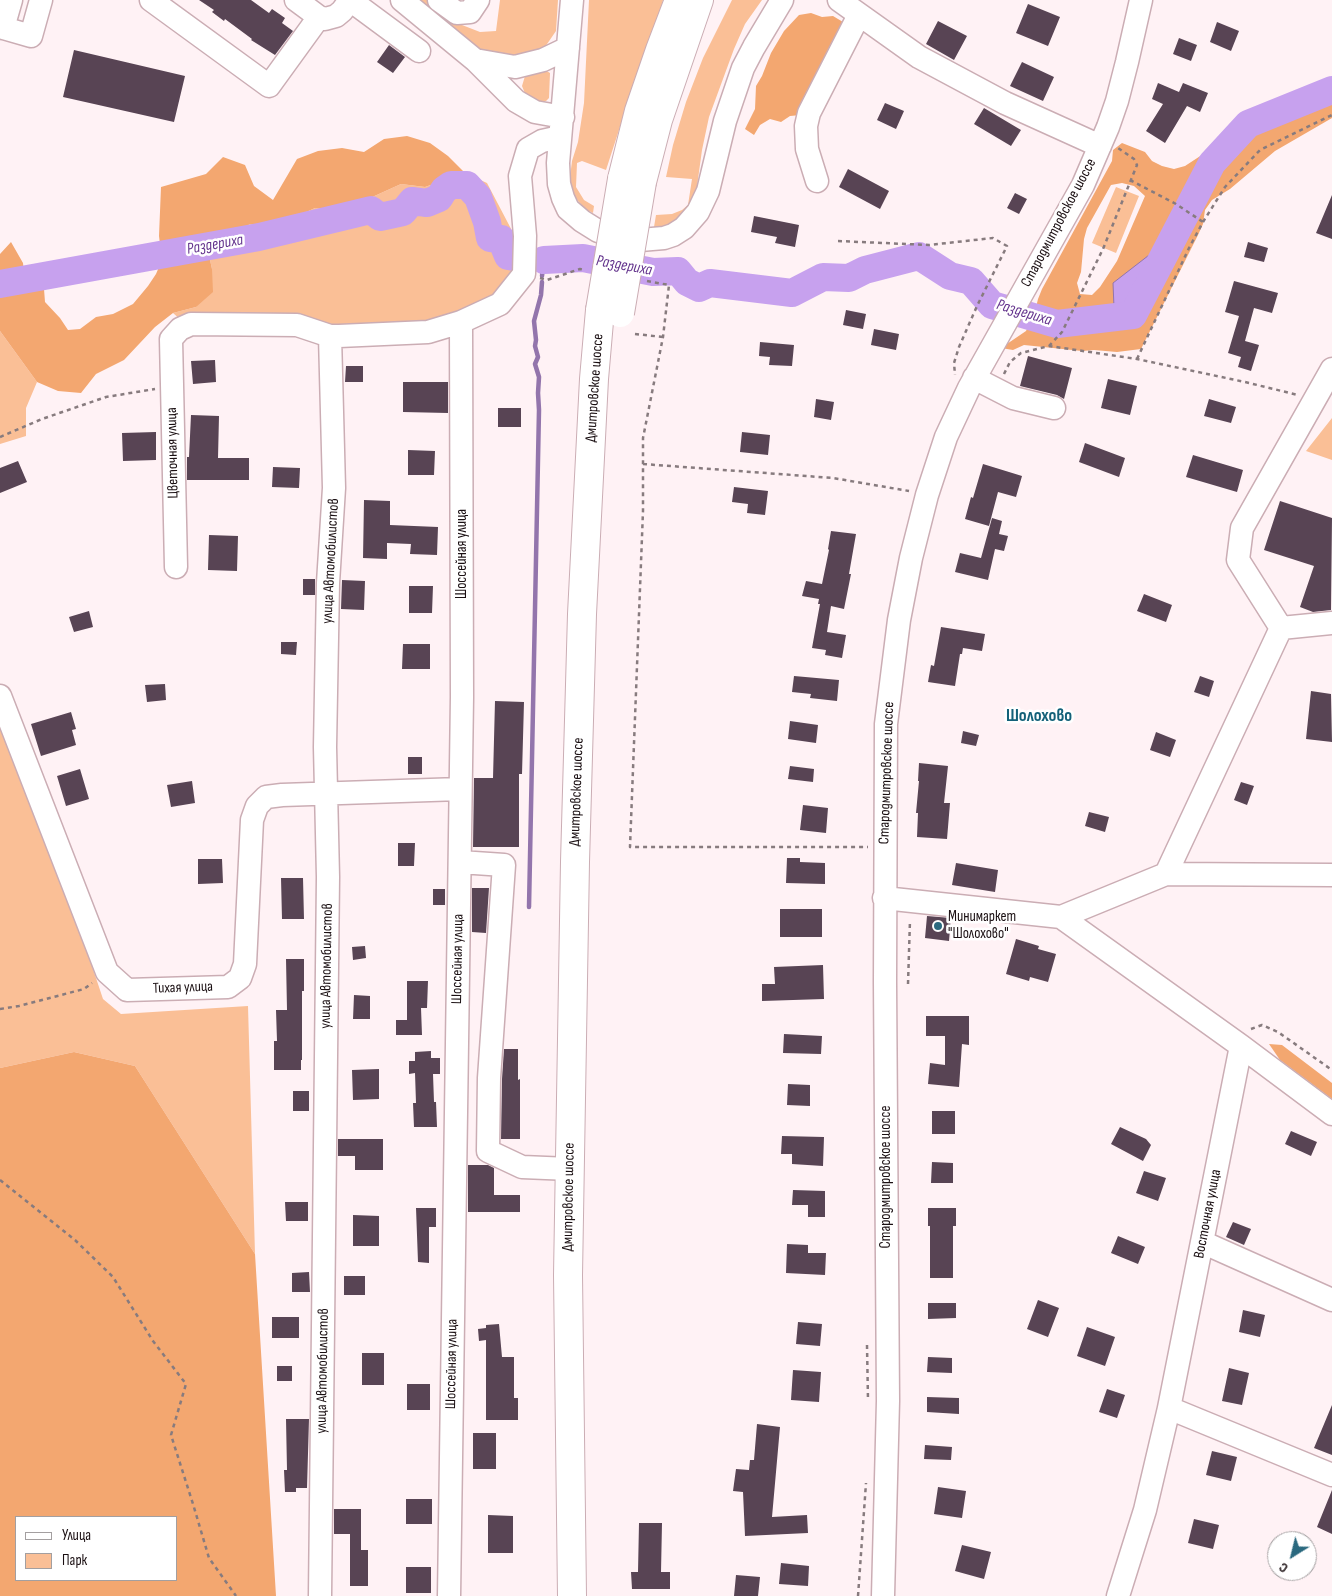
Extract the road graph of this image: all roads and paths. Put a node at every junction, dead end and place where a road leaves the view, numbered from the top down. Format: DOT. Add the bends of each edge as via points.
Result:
graph roads {
  1 [pos="11,0"];
  2 [pos="41,0"];
  3 [pos="151,0"];
  4 [pos="296,0"];
  5 [pos="350,0"];
  6 [pos="402,0"];
  7 [pos="439,0"];
  8 [pos="478,0"];
  9 [pos="572,0"];
  10 [pos="782,0"];
  11 [pos="838,0"];
  12 [pos="1141,0"];
  13 [pos="689,1"];
  14 [pos="859,15"];
  15 [pos="319,17"];
  16 [pos="2,28"];
  17 [pos="568,48"];
  18 [pos="419,51"];
  19 [pos="475,60"];
  20 [pos="526,65"];
  21 [pos="516,101"];
  22 [pos="1332,115"];
  23 [pos="562,127"];
  24 [pos="1106,145"];
  25 [pos="1130,180"];
  26 [pos="817,181"];
  27 [pos="1203,222"];
  28 [pos="838,241"];
  29 [pos="524,268"];
  30 [pos="589,271"];
  31 [pos="642,280"];
  32 [pos="618,319"];
  33 [pos="460,322"];
  34 [pos="330,336"];
  35 [pos="663,336"];
  36 [pos="1050,346"];
  37 [pos="1137,359"];
  38 [pos="1332,369"];
  39 [pos="971,383"];
  40 [pos="171,386"];
  41 [pos="996,389"];
  42 [pos="1316,399"];
  43 [pos="1054,408"];
  44 [pos="0,437"];
  45 [pos="643,464"];
  46 [pos="927,495"];
  47 [pos="176,567"];
  48 [pos="1332,624"];
  49 [pos="1281,628"];
  50 [pos="0,696"];
  51 [pos="460,789"];
  52 [pos="326,795"];
  53 [pos="884,847"];
  54 [pos="460,862"];
  55 [pos="1166,874"];
  56 [pos="1332,875"];
  57 [pos="884,898"];
  58 [pos="911,900"];
  59 [pos="1059,925"];
  60 [pos="106,972"];
  61 [pos="908,984"];
  62 [pos="0,1009"];
  63 [pos="1241,1046"];
  64 [pos="1332,1070"];
  65 [pos="1332,1114"];
  66 [pos="570,1169"];
  67 [pos="0,1180"];
  68 [pos="1202,1242"];
  69 [pos="1332,1300"];
  70 [pos="1169,1408"];
  71 [pos="1332,1475"];
  72 [pos="236,1596"];
  73 [pos="320,1596"];
  74 [pos="449,1596"];
  75 [pos="572,1596"];
  76 [pos="590,1596"];
  77 [pos="883,1596"];
  78 [pos="1118,1596"];
  1 -- 16 [label="street"];
  2 -- 16 [label="street" via="31,36"];
  3 -- 15 [label="street" via="268,86"];
  4 -- 15 [label="street"];
  5 -- 15 [label="street" via="336,16"];
  5 -- 18 [label="street"];
  6 -- 19 [label="street"];
  7 -- 8 [label="street" via="457,13 470,12"];
  9 -- 17 [label="street"];
  10 -- 23 [label="street" via="743,68 725,121 708,191 698,212 673,235 640,240 598,231 568,208 559,184"];
  11 -- 14 [label="street"];
  12 -- 24 [label="street, Стародмитровское шоссе"];
  13 -- 32 [label="highway, Дмитровское шоссе, bridge" via="639,111"];
  14 -- 24 [label="street" via="919,57 1004,102"];
  14 -- 26 [label="street" via="809,113 807,149"];
  17 -- 20 [label="street"];
  17 -- 23 [label="street"];
  19 -- 20 [label="street" via="515,67"];
  19 -- 21 [label="street"];
  20 -- 21 [label="street" via="517,76"];
  21 -- 23 [label="street"];
  22 -- 27 [label="path" via="1260,150 1225,187"];
  23 -- 29 [label="street" via="528,149 520,176"];
  24 -- 25 [label="path" via="1134,159 1137,165"];
  24 -- 39 [label="street, Стародмитровское шоссе"];
  25 -- 27 [label="path"];
  25 -- 36 [label="path" via="1102,249 1062,332"];
  27 -- 37 [label="path"];
  28 -- 39 [label="path" via="929,245 993,238 1007,246 977,306 954,363 955,375"];
  29 -- 30 [label="path" via="547,280 580,269"];
  29 -- 33 [label="street" via="524,274 500,304"];
  31 -- 35 [label="path" via="669,285"];
  32 -- 35 [label="path"];
  32 -- 66 [label="highway, Дмитровское шоссе" via="594,379 582,614"];
  32 -- 76 [label="highway, Дмитровское шоссе" via="612,380 592,855 586,1274"];
  33 -- 34 [label="street" via="428,332"];
  33 -- 51 [label="street, Шоссейная улица"];
  34 -- 40 [label="street, Цветочная улица" via="297,326 191,324 171,340"];
  34 -- 52 [label="street, улица Автомобилистов" via="334,488 328,583"];
  35 -- 45 [label="path" via="644,438"];
  36 -- 37 [label="path"];
  36 -- 41 [label="path" via="1021,353 1010,362"];
  37 -- 42 [label="path"];
  38 -- 42 [label="street"];
  39 -- 41 [label="street"];
  39 -- 46 [label="street, Стародмитровское шоссе" via="946,437"];
  40 -- 44 [label="path" via="106,397"];
  40 -- 47 [label="street, Цветочная улица"];
  41 -- 43 [label="street" via="1012,398"];
  42 -- 49 [label="street" via="1242,528 1238,560"];
  45 -- 46 [label="path" via="833,478"];
  45 -- 53 [label="path" via="630,847"];
  46 -- 53 [label="street, Стародмитровское шоссе" via="899,620 886,724"];
  48 -- 49 [label="street"];
  49 -- 55 [label="street"];
  50 -- 60 [label="street, Тихая улица"];
  51 -- 52 [label="street, Тихая улица"];
  51 -- 54 [label="street, Шоссейная улица"];
  52 -- 60 [label="street, Тихая улица" via="266,797 257,806 252,820 245,964 240,978 228,987 127,990"];
  52 -- 73 [label="street, улица Автомобилистов" via="328,876"];
  53 -- 57 [label="street, Стародмитровское шоссе"];
  54 -- 66 [label="street" via="504,865 489,1078 488,1151 522,1167"];
  54 -- 74 [label="street, Шоссейная улица"];
  55 -- 56 [label="street"];
  55 -- 59 [label="street"];
  57 -- 58 [label="street"];
  57 -- 77 [label="street, Стародмитровское шоссе" via="888,1401"];
  58 -- 59 [label="street"];
  58 -- 61 [label="path"];
  59 -- 63 [label="street"];
  60 -- 62 [label="path" via="84,989"];
  63 -- 64 [label="path" via="1251,1028 1262,1025 1278,1032"];
  63 -- 65 [label="street"];
  63 -- 68 [label="street, Восточная улица"];
  66 -- 75 [label="highway, Дмитровское шоссе"];
  67 -- 72 [label="path" via="75,1240 113,1277 153,1341 186,1384 171,1435 209,1558"];
  68 -- 69 [label="street"];
  68 -- 70 [label="street, Восточная улица"];
  70 -- 71 [label="street"];
  70 -- 78 [label="street, Восточная улица" via="1145,1510"];
}
